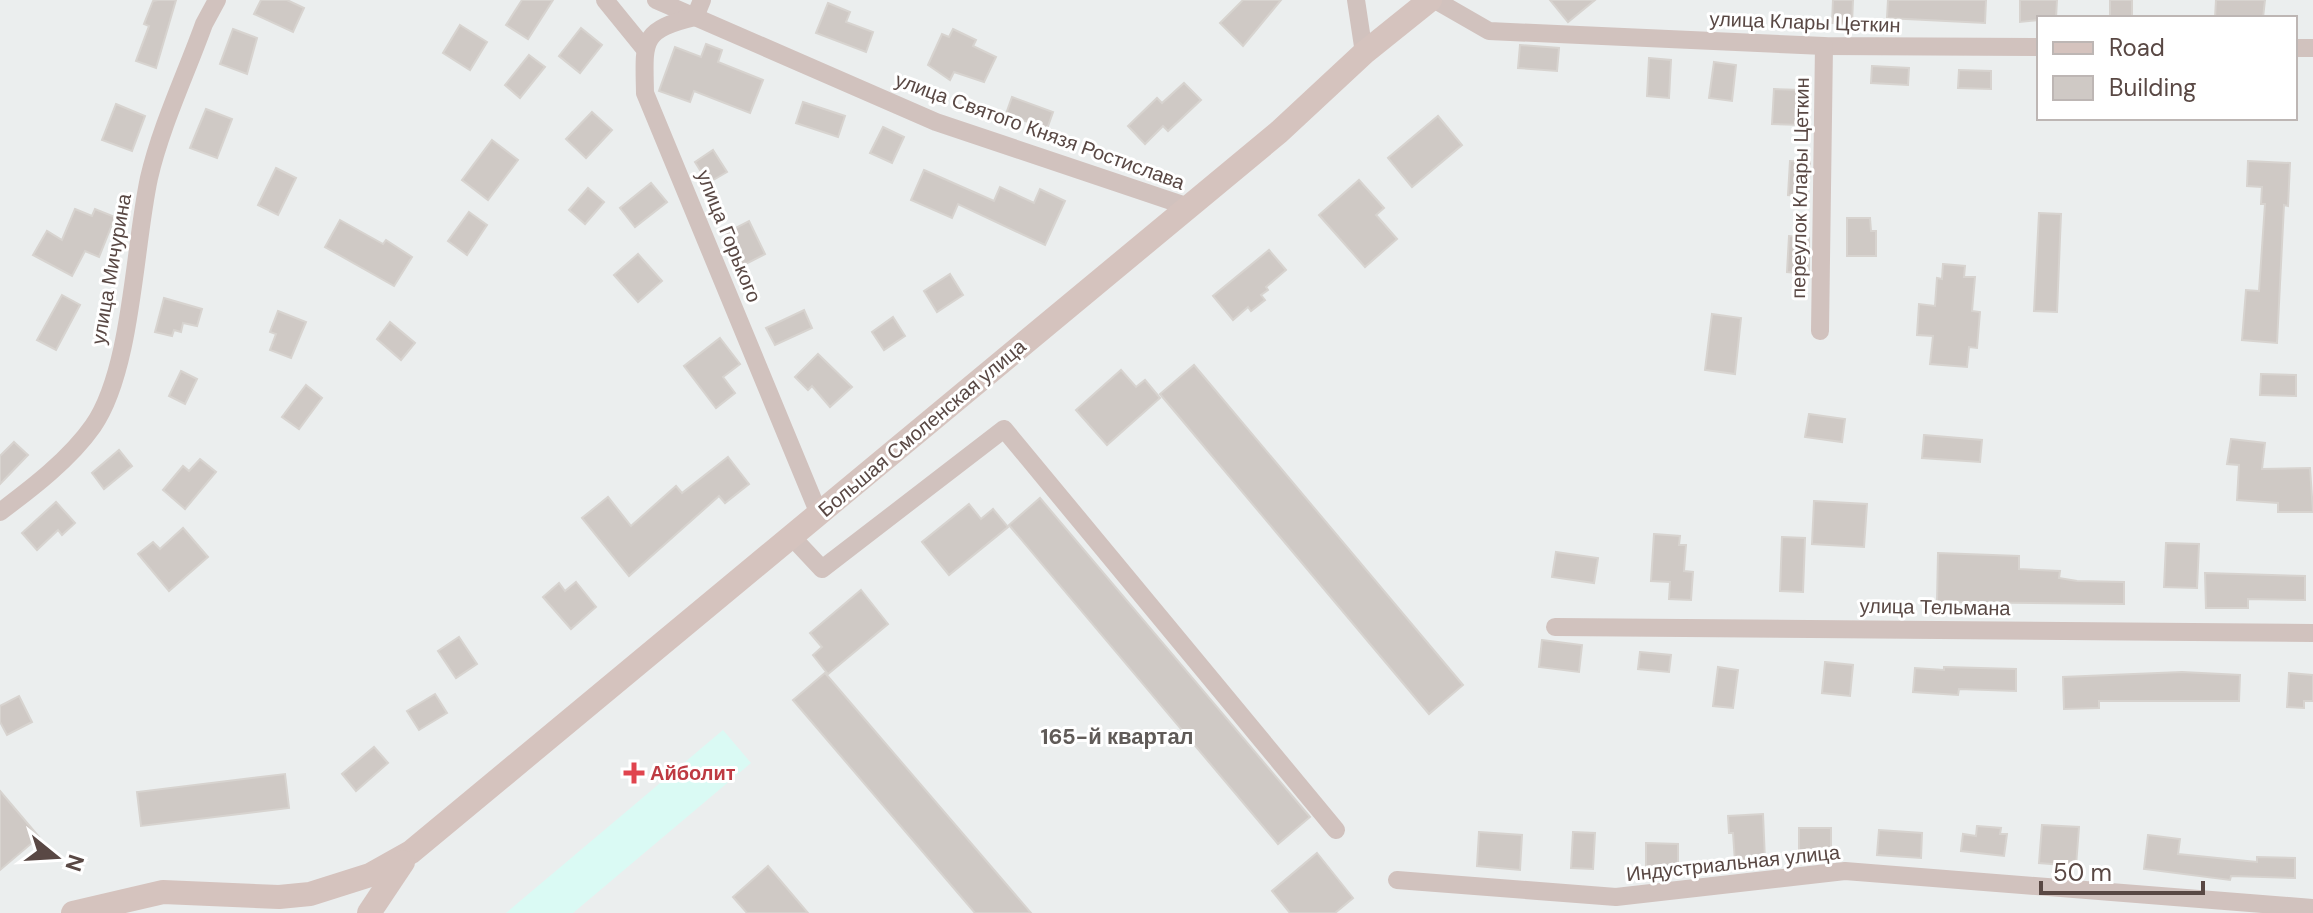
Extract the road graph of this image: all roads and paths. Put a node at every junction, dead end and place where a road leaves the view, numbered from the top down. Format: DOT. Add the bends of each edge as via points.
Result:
graph roads {
  1 [pos="217,0"];
  2 [pos="605,0"];
  3 [pos="656,0"];
  4 [pos="1356,0"];
  5 [pos="1432,0"];
  6 [pos="698,8"];
  7 [pos="1824,46"];
  8 [pos="2037,47"];
  9 [pos="644,48"];
  10 [pos="1364,53"];
  11 [pos="1189,207"];
  12 [pos="1820,331"];
  13 [pos="0,512"];
  14 [pos="819,514"];
  15 [pos="792,537"];
  16 [pos="1555,627"];
  17 [pos="2313,633"];
  18 [pos="1336,830"];
  19 [pos="411,852"];
  20 [pos="1397,880"];
  21 [pos="219,893"];
  22 [pos="2313,908"];
  23 [pos="73,913"];
  24 [pos="259,913"];
  25 [pos="369,913"];
  1 -- 13 [label="street, улица Мичурина" via="150,176 125,327 103,410 35,486"];
  2 -- 9 [label="street"];
  3 -- 6 [label="street, улица Святого Князя Ростислава"];
  4 -- 10 [label="street"];
  5 -- 7 [label="street, улица Клары Цеткин" via="1489,31"];
  5 -- 10 [label="main road, Большая Смоленская улица"];
  6 -- 9 [label="street" via="662,25"];
  6 -- 11 [label="street, улица Святого Князя Ростислава" via="936,122"];
  7 -- 8 [label="street, улица Клары Цеткин"];
  7 -- 12 [label="street, переулок Клары Цеткин"];
  9 -- 14 [label="street, улица Горького" via="645,93"];
  10 -- 11 [label="main road, Большая Смоленская улица"];
  11 -- 14 [label="main road, Большая Смоленская улица"];
  14 -- 15 [label="main road, Большая Смоленская улица"];
  15 -- 18 [label="street" via="822,569 1004,429"];
  15 -- 19 [label="main road, Большая Смоленская улица"];
  16 -- 17 [label="street, улица Тельмана"];
  19 -- 21 [label="main road, Большая Смоленская улица" via="370,875 310,894"];
  19 -- 25 [label="main road, Большая Смоленская улица"];
  20 -- 22 [label="street, Индустриальная улица" via="1616,897 1845,871"];
  21 -- 23 [label="main road, Большая Смоленская улица" via="163,892"];
  21 -- 24 [label="main road"];
}
